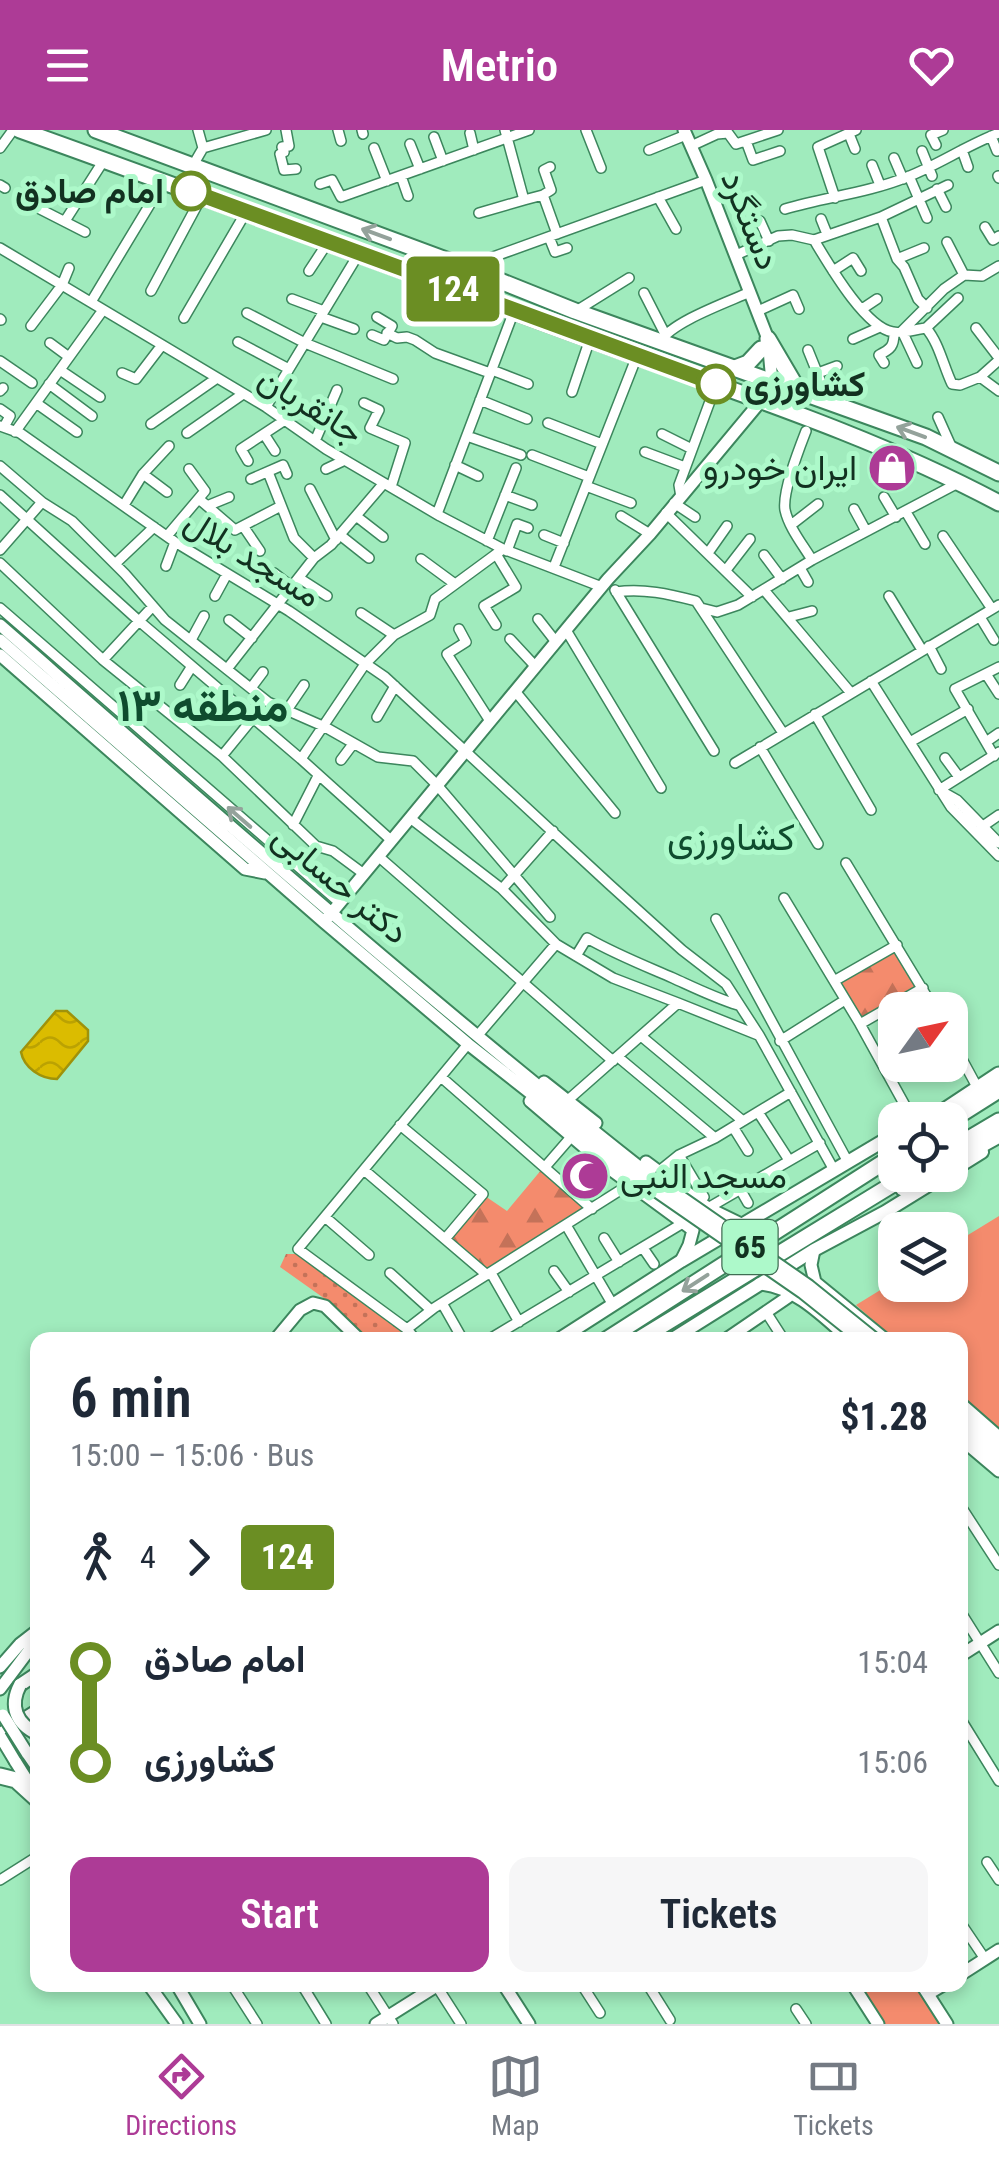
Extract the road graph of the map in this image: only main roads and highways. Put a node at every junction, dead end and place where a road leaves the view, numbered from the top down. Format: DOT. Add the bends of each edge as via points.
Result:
graph roads {
  1 [pos="17,130"];
  2 [pos="96,130"];
  3 [pos="687,137"];
  4 [pos="765,340"];
  5 [pos="735,368"];
  6 [pos="764,380"];
  7 [pos="798,390"];
  8 [pos="760,402"];
  9 [pos="999,473"];
  10 [pos="999,503"];
  11 [pos="0,625"];
  12 [pos="0,640"];
  13 [pos="0,655"];
  14 [pos="267,874"];
  15 [pos="332,913"];
  16 [pos="473,1039"];
  17 [pos="999,1073"];
  18 [pos="999,1090"];
  19 [pos="947,1102"];
  20 [pos="957,1102"];
  21 [pos="968,1110"];
  22 [pos="999,1121"];
  23 [pos="999,1138"];
  24 [pos="968,1139"];
  25 [pos="878,1144"];
  26 [pos="968,1153"];
  27 [pos="878,1157"];
  28 [pos="968,1159"];
  29 [pos="878,1166"];
  30 [pos="652,1178"];
  31 [pos="880,1192"];
  32 [pos="894,1192"];
  33 [pos="917,1192"];
  34 [pos="820,1202"];
  35 [pos="708,1205"];
  36 [pos="831,1221"];
  37 [pos="742,1225"];
  38 [pos="688,1227"];
  39 [pos="814,1250"];
  40 [pos="681,1261"];
  41 [pos="815,1282"];
  42 [pos="759,1284"];
  43 [pos="792,1297"];
  44 [pos="282,1332"];
  45 [pos="352,1332"];
  46 [pos="571,1332"];
  47 [pos="618,1332"];
  48 [pos="651,1332"];
  49 [pos="684,1332"];
  50 [pos="737,1332"];
  51 [pos="839,1332"];
  52 [pos="852,1332"];
  53 [pos="866,1332"];
  54 [pos="876,1332"];
  55 [pos="968,1411"];
  56 [pos="968,1421"];
  57 [pos="968,1433"];
  58 [pos="999,1437"];
  59 [pos="968,1445"];
  60 [pos="999,1448"];
  61 [pos="999,1460"];
  62 [pos="999,1471"];
  63 [pos="999,1631"];
  64 [pos="30,1638"];
  65 [pos="30,1649"];
  66 [pos="968,1651"];
  67 [pos="0,1667"];
  68 [pos="30,1679"];
  69 [pos="0,1690"];
  70 [pos="2,1712"];
  71 [pos="30,1717"];
  72 [pos="30,1730"];
  73 [pos="0,1736"];
  74 [pos="30,1739"];
  75 [pos="8,1757"];
  76 [pos="30,1757"];
  77 [pos="0,1776"];
  78 [pos="30,1788"];
  79 [pos="30,1792"];
  80 [pos="999,1950"];
  81 [pos="968,1969"];
  82 [pos="153,1992"];
  83 [pos="181,1992"];
  84 [pos="428,1992"];
  85 [pos="508,1992"];
  86 [pos="857,1992"];
  87 [pos="926,1992"];
  88 [pos="391,2020"];
  89 [pos="177,2024"];
  90 [pos="200,2024"];
  91 [pos="376,2024"];
  92 [pos="529,2024"];
  93 [pos="878,2024"];
  94 [pos="948,2024"];
  1 -- 8 [label="highway"];
  5 -- 2 [label="highway, one-way"];
  3 -- 4 [label="main road, دستگرد"];
  4 -- 5 [label="highway" via="748,363"];
  4 -- 6 [label="main road, دستگرد"];
  4 -- 7 [label="highway"];
  5 -- 6 [label="highway"];
  6 -- 7 [label="highway"];
  6 -- 8 [label="main road, دستگرد"];
  9 -- 7 [label="highway, one-way"];
  8 -- 10 [label="highway"];
  8 -- 15 [label="main road"];
  11 -- 15 [label="main road, دکتر حسابی"];
  12 -- 14 [label="main road, دکتر حسابی"];
  13 -- 14 [label="main road" via="244,869"];
  14 -- 15 [label="main road, دکتر حسابی"];
  15 -- 16 [label="main road, دکتر حسابی"];
  16 -- 30 [label="main road, دکتر حسابی"];
  16 -- 30 [label="main road" via="568,1100"];
  16 -- 38 [label="main road" via="571,1137"];
  17 -- 19 [label="main road"];
  17 -- 20 [label="highway"];
  18 -- 21 [label="highway"];
  22 -- 24 [label="highway"];
  23 -- 26 [label="highway"];
  23 -- 28 [label="main road"];
  25 -- 37 [label="main road"];
  27 -- 34 [label="highway"];
  29 -- 34 [label="highway, 65"];
  30 -- 35 [label="main road"];
  30 -- 52 [label="main road, bridge"];
  30 -- 53 [label="main road, bridge"];
  31 -- 36 [label="highway, 65"];
  32 -- 36 [label="highway"];
  33 -- 39 [label="main road"];
  34 -- 47 [label="highway, 65, one-way"];
  35 -- 37 [label="main road"];
  35 -- 38 [label="main road" via="712,1222 698,1231"];
  36 -- 48 [label="highway, 65"];
  37 -- 40 [label="main road"];
  38 -- 40 [label="main road"];
  39 -- 41 [label="main road"];
  39 -- 42 [label="main road"];
  40 -- 46 [label="main road"];
  41 -- 43 [label="main road"];
  41 -- 54 [label="main road"];
  42 -- 43 [label="main road" via="788,1290"];
  42 -- 49 [label="main road"];
  43 -- 50 [label="main road"];
  43 -- 51 [label="main road"];
  44 -- 45 [label="main road" via="313,1303"];
  55 -- 58 [label="main road"];
  56 -- 60 [label="main road"];
  57 -- 61 [label="main road"];
  59 -- 62 [label="main road"];
  63 -- 66 [label="main road"];
  64 -- 67 [label="main road"];
  65 -- 69 [label="main road"];
  68 -- 72 [label="main road, bridge" via="20,1685 14,1704"];
  70 -- 76 [label="main road, bridge"];
  71 -- 73 [label="highway"];
  73 -- 75 [label="main road, bridge"];
  74 -- 75 [label="highway"];
  75 -- 78 [label="main road"];
  77 -- 79 [label="highway"];
  80 -- 81 [label="main road"];
  82 -- 89 [label="main road"];
  83 -- 90 [label="main road"];
  84 -- 88 [label="main road"];
  85 -- 92 [label="main road"];
  86 -- 93 [label="main road"];
  87 -- 94 [label="main road"];
  88 -- 91 [label="main road"];
}
